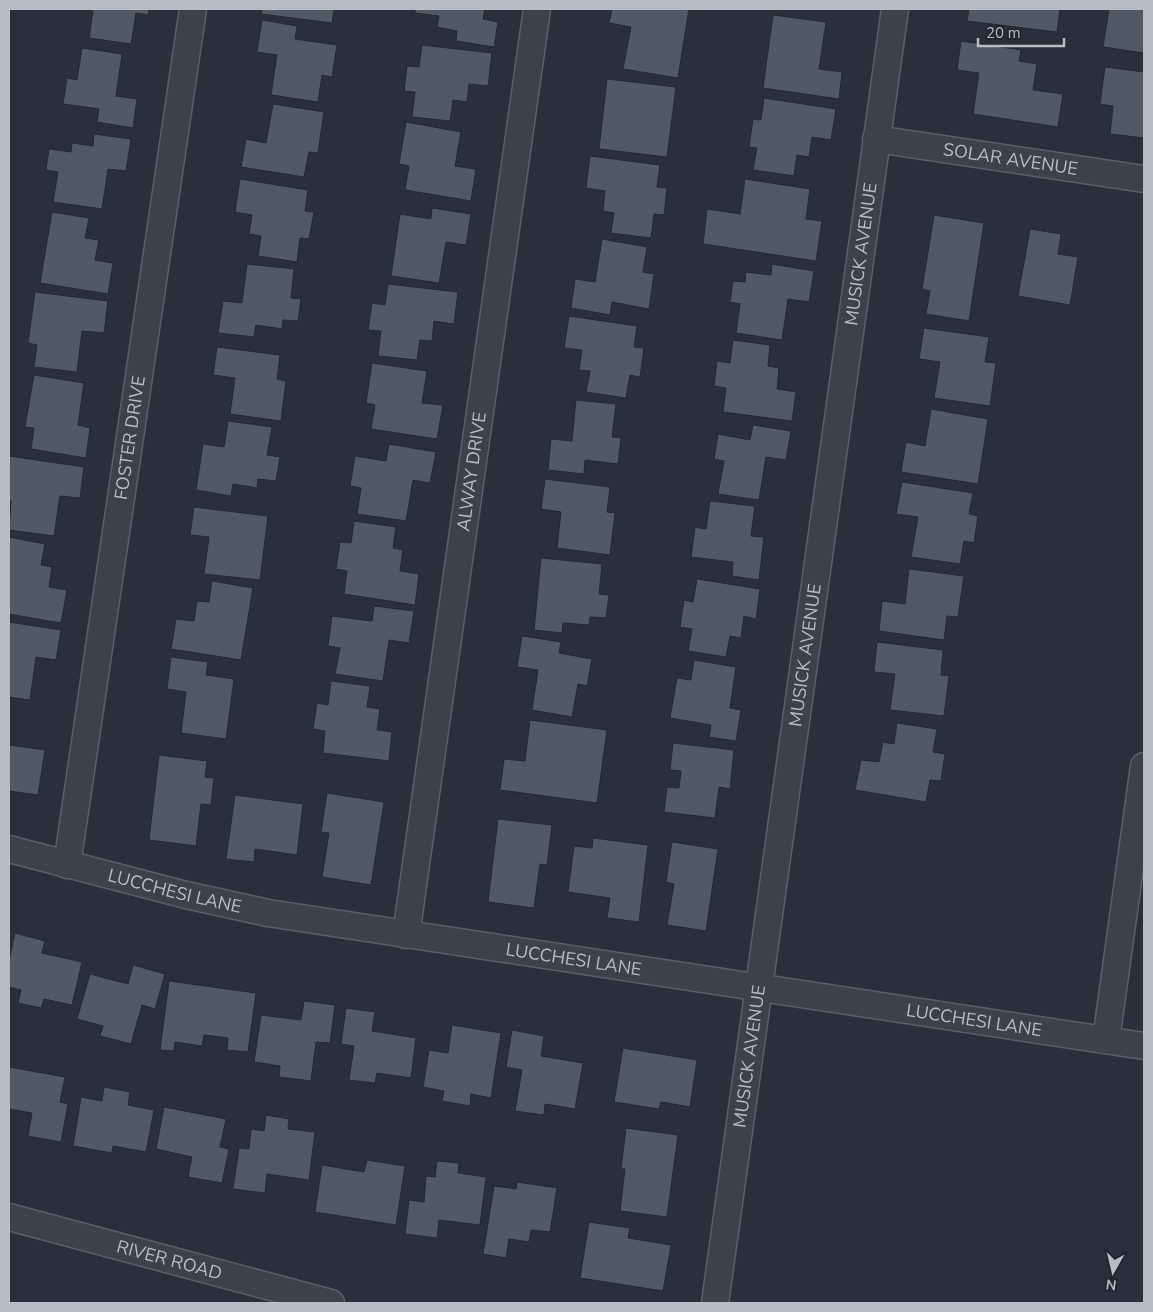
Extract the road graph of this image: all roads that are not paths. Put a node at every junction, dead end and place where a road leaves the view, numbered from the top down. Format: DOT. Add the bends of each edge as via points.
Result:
graph roads {
  1 [pos="193,9"];
  2 [pos="537,9"];
  3 [pos="895,9"];
  4 [pos="876,139"];
  5 [pos="1144,179"];
  6 [pos="1144,766"];
  7 [pos="9,849"];
  8 [pos="67,865"];
  9 [pos="406,935"];
  10 [pos="758,987"];
  11 [pos="1106,1040"];
  12 [pos="1144,1046"];
  13 [pos="9,1217"];
  14 [pos="331,1303"];
  15 [pos="715,1303"];
  1 -- 8 [label="street, FOSTER DRIVE"];
  2 -- 9 [label="street, ALWAY DRIVE"];
  3 -- 4 [label="street, MUSICK AVENUE"];
  4 -- 5 [label="street, SOLAR AVENUE"];
  4 -- 10 [label="street, MUSICK AVENUE"];
  6 -- 11 [label="street"];
  7 -- 8 [label="street, LUCCHESI LANE"];
  8 -- 9 [label="street, LUCCHESI LANE" via="186,896 268,913"];
  9 -- 10 [label="street, LUCCHESI LANE"];
  10 -- 11 [label="street, LUCCHESI LANE"];
  10 -- 15 [label="street, MUSICK AVENUE"];
  11 -- 12 [label="street, LUCCHESI LANE"];
  13 -- 14 [label="street, RIVER ROAD"];
}
